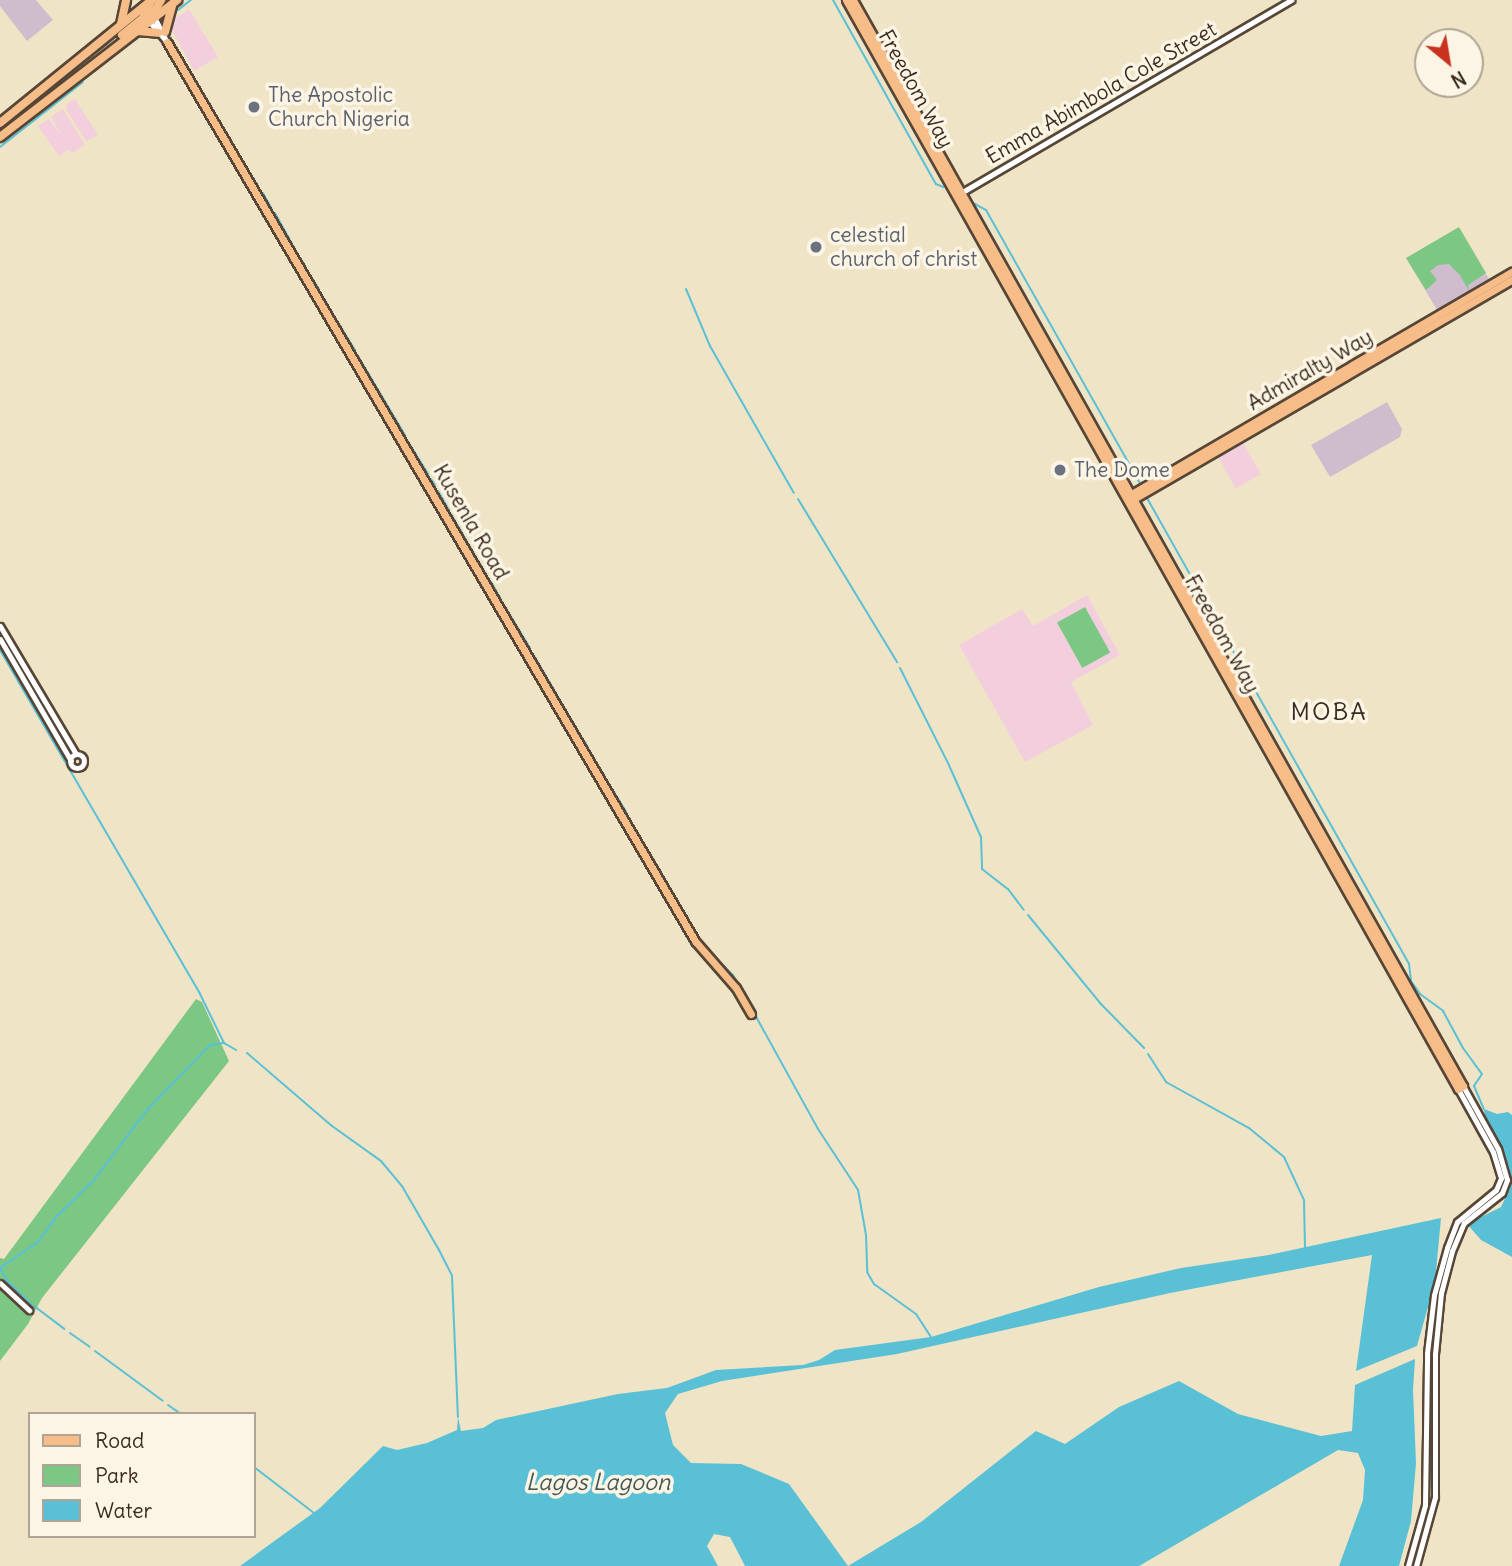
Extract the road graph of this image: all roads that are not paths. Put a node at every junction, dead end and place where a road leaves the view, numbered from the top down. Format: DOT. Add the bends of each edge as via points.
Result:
graph roads {
  1 [pos="126,0"];
  2 [pos="162,0"];
  3 [pos="846,0"];
  4 [pos="853,0"];
  5 [pos="1291,0"];
  6 [pos="175,1"];
  7 [pos="149,7"];
  8 [pos="121,25"];
  9 [pos="136,31"];
  10 [pos="161,33"];
  11 [pos="167,42"];
  12 [pos="52,96"];
  13 [pos="0,123"];
  14 [pos="0,137"];
  15 [pos="959,194"];
  16 [pos="1512,272"];
  17 [pos="1512,280"];
  18 [pos="1130,498"];
  19 [pos="0,626"];
  20 [pos="0,639"];
  21 [pos="76,754"];
  22 [pos="71,761"];
  23 [pos="751,1014"];
  24 [pos="1460,1087"];
  25 [pos="1502,1166"];
  26 [pos="0,1283"];
  27 [pos="29,1310"];
  28 [pos="1408,1566"];
  29 [pos="1416,1566"];
  1 -- 8 [label="highway"];
  2 -- 7 [label="highway"];
  3 -- 15 [label="main road, Freedom Way"];
  4 -- 15 [label="main road, Freedom Way"];
  5 -- 15 [label="street, Emma Abimbola Cole Street"];
  6 -- 7 [label="highway"];
  6 -- 10 [label="highway"];
  7 -- 8 [label="highway"];
  7 -- 9 [label="highway"];
  7 -- 10 [label="street, Kusenla Road"];
  7 -- 12 [label="highway"];
  8 -- 13 [label="highway"];
  9 -- 10 [label="highway"];
  9 -- 12 [label="highway"];
  10 -- 11 [label="street, Kusenla Road"];
  11 -- 23 [label="main road, Kusenla Road" via="695,941 736,988"];
  12 -- 14 [label="highway"];
  15 -- 18 [label="main road, Freedom Way"];
  16 -- 18 [label="main road, Admiralty Way"];
  17 -- 18 [label="main road, Admiralty Way"];
  18 -- 24 [label="main road, Freedom Way"];
  19 -- 21 [label="street"];
  20 -- 22 [label="street"];
  21 -- 22 [label="street"];
  21 -- 22 [label="street" via="83,757 82,765 74,766"];
  24 -- 25 [label="street"];
  25 -- 28 [label="street" via="1496,1189 1457,1222 1434,1295 1427,1353 1425,1505"];
  25 -- 29 [label="street" via="1507,1180 1502,1193 1464,1223 1441,1293 1435,1497"];
  26 -- 27 [label="street"];
}
